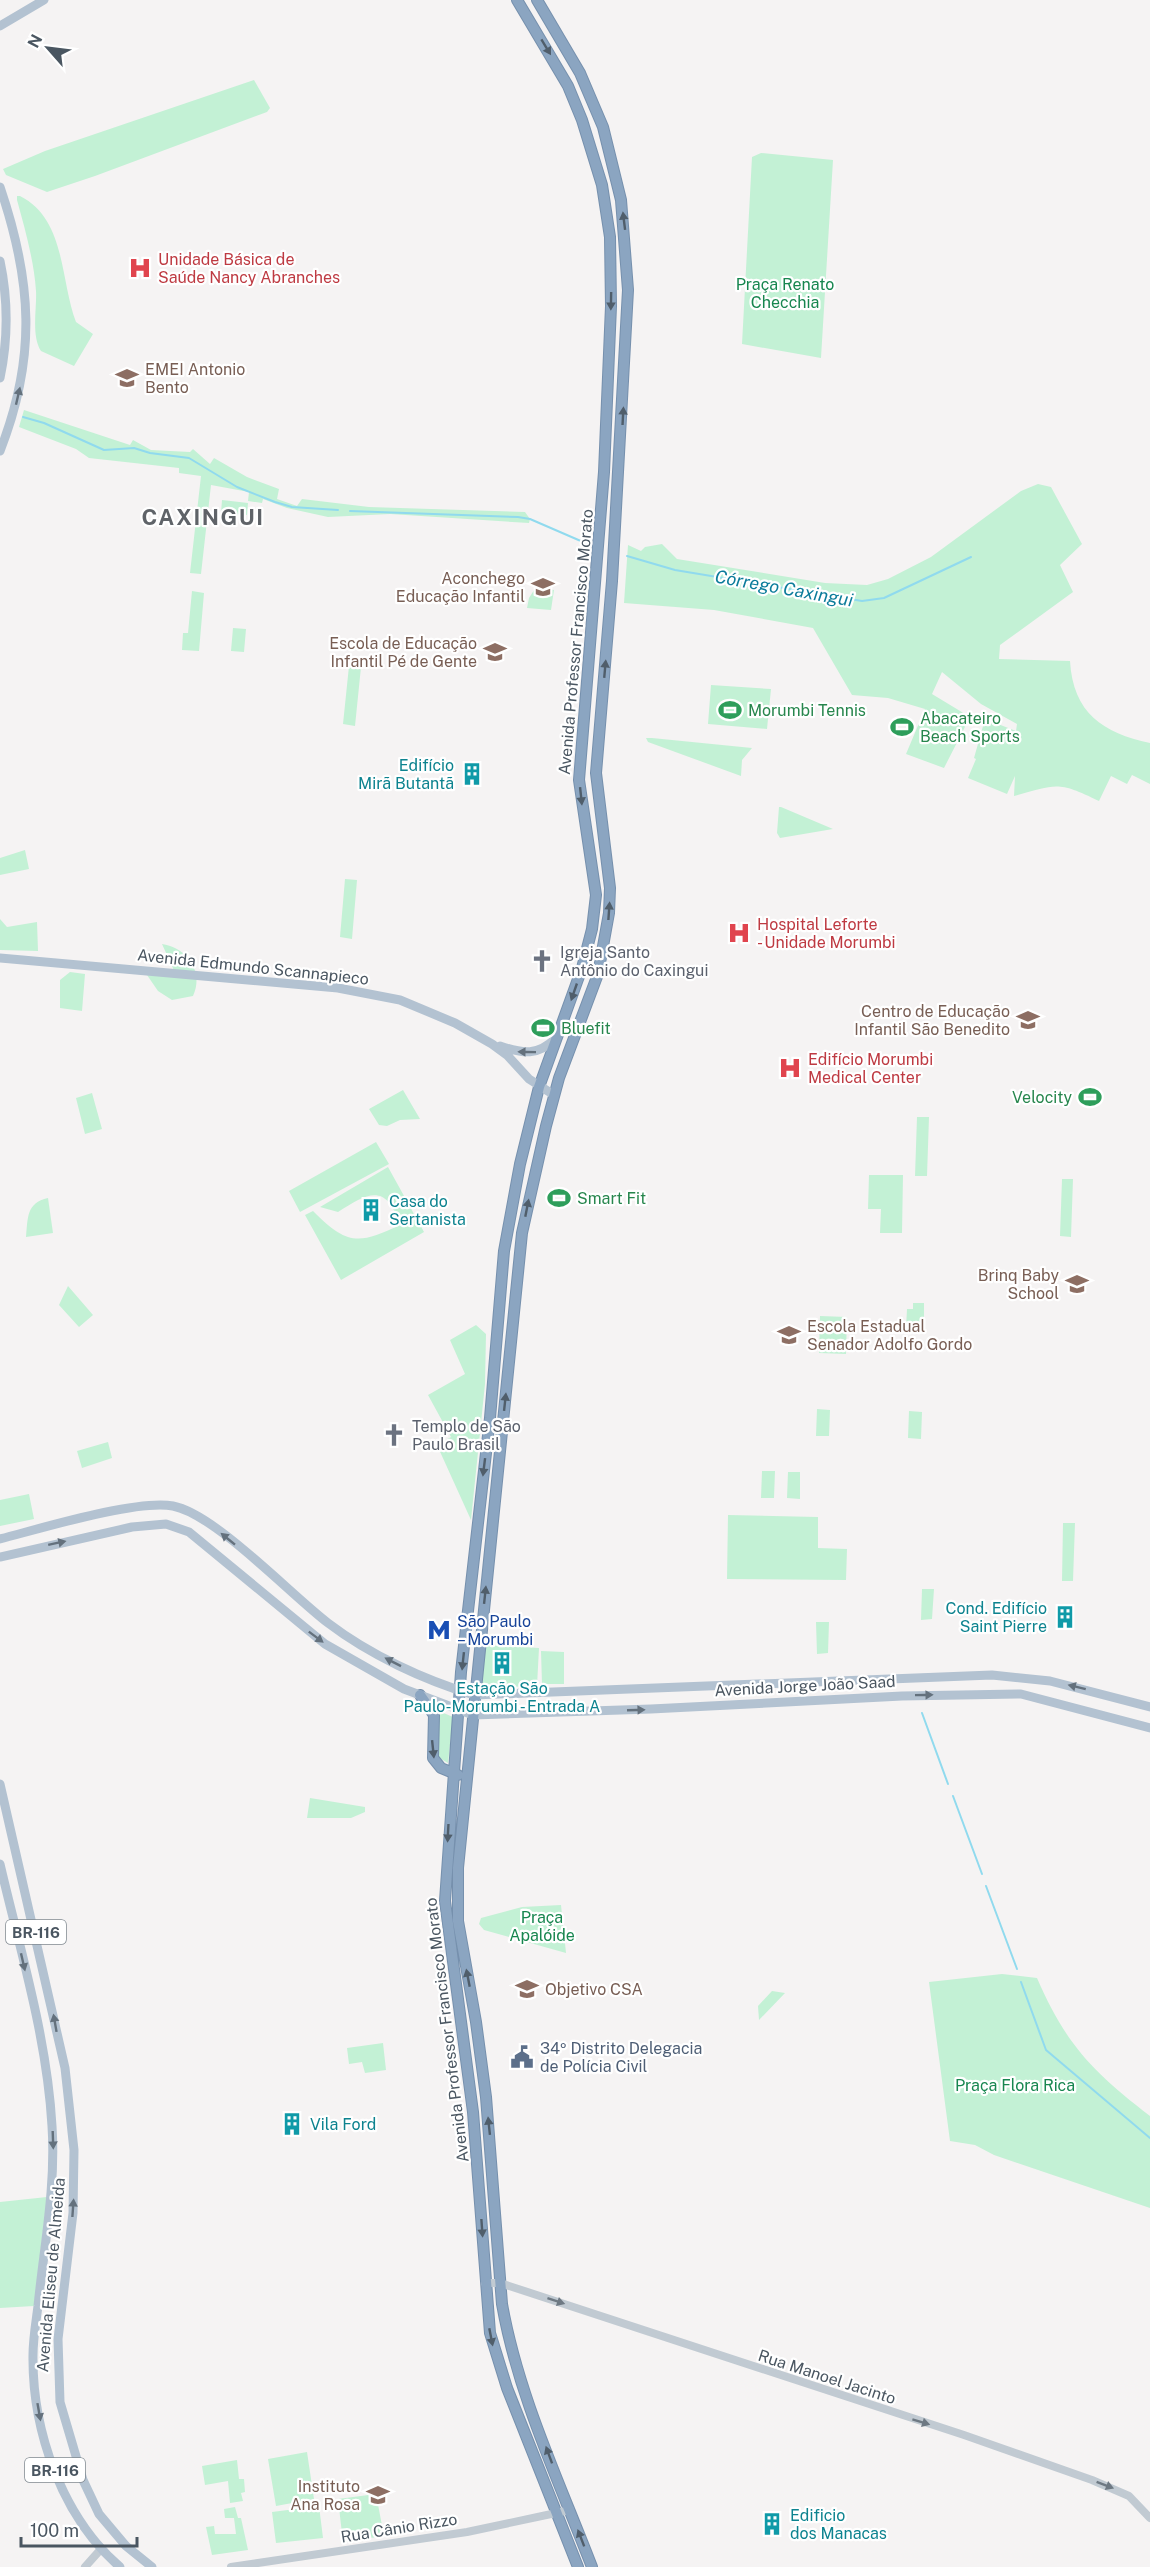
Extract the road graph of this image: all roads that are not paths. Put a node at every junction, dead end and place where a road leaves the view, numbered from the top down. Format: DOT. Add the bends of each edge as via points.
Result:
graph roads {
  1 [pos="44,0"];
  2 [pos="517,0"];
  3 [pos="537,0"];
  4 [pos="0,26"];
  5 [pos="0,187"];
  6 [pos="0,261"];
  7 [pos="0,378"];
  8 [pos="0,452"];
  9 [pos="0,958"];
  10 [pos="557,1037"];
  11 [pos="492,1044"];
  12 [pos="539,1087"];
  13 [pos="554,1095"];
  14 [pos="0,1539"];
  15 [pos="0,1557"];
  16 [pos="365,1647"];
  17 [pos="357,1664"];
  18 [pos="818,1682"];
  19 [pos="803,1683"];
  20 [pos="460,1691"];
  21 [pos="420,1695"];
  22 [pos="474,1695"];
  23 [pos="803,1701"];
  24 [pos="819,1701"];
  25 [pos="1150,1707"];
  26 [pos="458,1710"];
  27 [pos="473,1714"];
  28 [pos="1150,1728"];
  29 [pos="453,1774"];
  30 [pos="467,1776"];
  31 [pos="0,1784"];
  32 [pos="0,1864"];
  33 [pos="485,2283"];
  34 [pos="500,2283"];
  35 [pos="570,2510"];
  36 [pos="557,2512"];
  37 [pos="1150,2518"];
  38 [pos="100,2549"];
  39 [pos="85,2567"];
  40 [pos="120,2567"];
  41 [pos="152,2567"];
  42 [pos="231,2567"];
  43 [pos="578,2567"];
  44 [pos="592,2567"];
  1 -- 4 [label="main road"];
  2 -- 10 [label="highway, Avenida Professor Francisco Morato, one-way" via="568,86 582,120 602,185 611,262 604,472 579,780 596,895 582,968"];
  13 -- 3 [label="highway, Avenida Professor Francisco Morato, one-way" via="598,974 609,914 610,888 596,773 612,581 628,290 621,200 603,127 580,73"];
  8 -- 5 [label="main road, one-way" via="20,384 26,313 18,243"];
  6 -- 7 [label="main road" via="5,328"];
  9 -- 11 [label="main road, Avenida Edmundo Scannapieco" via="368,992 425,1009"];
  10 -- 11 [label="main road, Avenida Edmundo Scannapieco, one-way" via="547,1047 532,1053"];
  10 -- 12 [label="highway, Avenida Professor Francisco Morato"];
  11 -- 12 [label="main road, Avenida Edmundo Scannapieco"];
  12 -- 13 [label="main road, Avenida Edmundo Scannapieco"];
  12 -- 20 [label="highway, Avenida Professor Francisco Morato, one-way" via="504,1251"];
  22 -- 13 [label="highway, Avenida Professor Francisco Morato, one-way" via="522,1233"];
  16 -- 14 [label="main road, Avenida Jorge João Saad, one-way" via="306,1606 206,1522 176,1507 134,1508"];
  15 -- 17 [label="main road, Avenida Jorge João Saad, one-way" via="132,1527 177,1527 189,1532 325,1644"];
  16 -- 17 [label="main road"];
  20 -- 16 [label="main road, Avenida Jorge João Saad, one-way"];
  17 -- 21 [label="main road, Avenida Jorge João Saad"];
  18 -- 19 [label="main road, Avenida Jorge João Saad"];
  18 -- 24 [label="main road" via="815,1690"];
  25 -- 18 [label="main road, Avenida Jorge João Saad, one-way" via="1075,1686 1024,1677"];
  19 -- 22 [label="main road, Avenida Jorge João Saad"];
  19 -- 23 [label="main road" via="808,1690"];
  20 -- 22 [label="main road, Avenida Jorge João Saad"];
  20 -- 26 [label="highway, Avenida Professor Francisco Morato"];
  21 -- 26 [label="main road, Avenida Jorge João Saad"];
  21 -- 29 [label="highway, one-way" via="434,1715 433,1758"];
  22 -- 27 [label="highway, Avenida Professor Francisco Morato"];
  23 -- 24 [label="main road, Avenida Jorge João Saad"];
  27 -- 23 [label="main road, Avenida Jorge João Saad, one-way"];
  24 -- 28 [label="main road, Avenida Jorge João Saad, one-way" via="1021,1694"];
  26 -- 27 [label="main road, Avenida Jorge João Saad"];
  26 -- 29 [label="highway, Avenida Professor Francisco Morato"];
  27 -- 30 [label="highway, Avenida Professor Francisco Morato"];
  29 -- 30 [label="highway"];
  29 -- 33 [label="highway, Avenida Professor Francisco Morato, one-way" via="445,1901 473,2112"];
  34 -- 30 [label="highway, Avenida Professor Francisco Morato, one-way" via="486,2097 458,1921 458,1868"];
  41 -- 31 [label="main road, Avenida Eliseu de Almeida / BR-116, one-way" via="112,2532 99,2514 83,2480 60,2402 58,2339 73,2213 74,2150 65,2068"];
  32 -- 38 [label="main road, Avenida Eliseu de Almeida / BR-116, one-way" via="48,2069 52,2126 52,2196 33,2354 35,2391 61,2486"];
  33 -- 34 [label="street, Rua Manoel Jacinto"];
  33 -- 36 [label="highway, Avenida Professor Francisco Morato, one-way" via="494,2350"];
  35 -- 34 [label="highway, Avenida Professor Francisco Morato, one-way" via="516,2365"];
  34 -- 37 [label="street, Rua Manoel Jacinto, one-way" via="1092,2480 1130,2496"];
  35 -- 36 [label="street, Rua Cânio Rizzo"];
  44 -- 35 [label="highway, Avenida Professor Francisco Morato, one-way"];
  36 -- 42 [label="street, Rua Cânio Rizzo" via="467,2532"];
  36 -- 43 [label="highway, Avenida Professor Francisco Morato"];
  38 -- 39 [label="street"];
  38 -- 40 [label="main road, Avenida Eliseu de Almeida / BR-116"];
}
